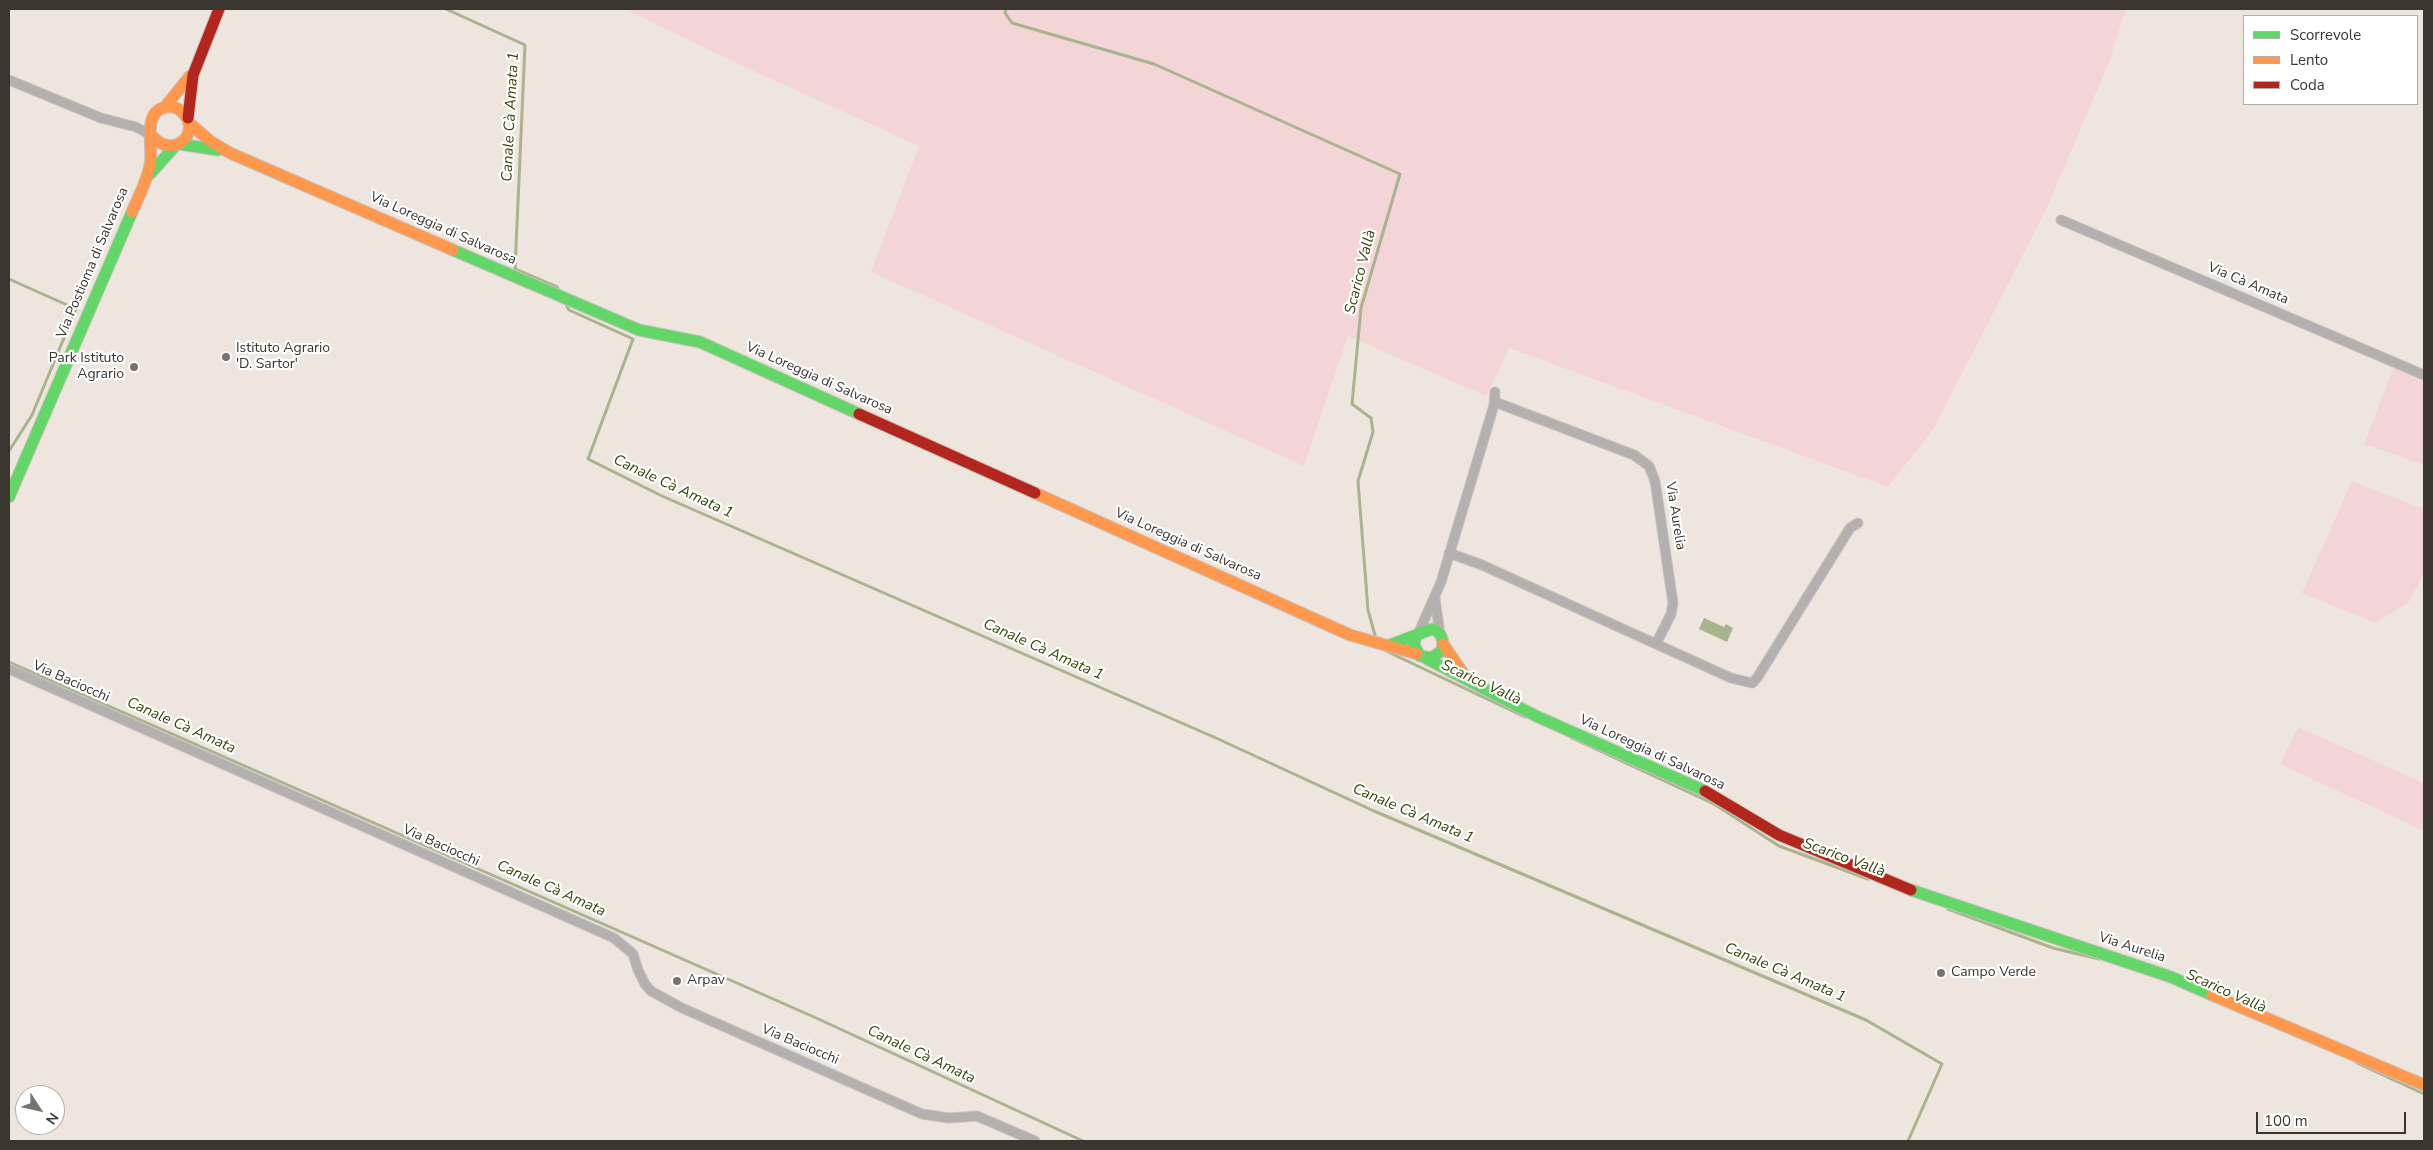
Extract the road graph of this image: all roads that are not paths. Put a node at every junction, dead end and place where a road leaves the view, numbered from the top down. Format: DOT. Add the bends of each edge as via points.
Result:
graph roads {
  1 [pos="219,9"];
  2 [pos="193,70"];
  3 [pos="9,80"];
  4 [pos="165,107"];
  5 [pos="153,115"];
  6 [pos="189,120"];
  7 [pos="126,124"];
  8 [pos="152,136"];
  9 [pos="177,145"];
  10 [pos="230,153"];
  11 [pos="146,180"];
  12 [pos="2061,220"];
  13 [pos="2424,375"];
  14 [pos="1495,392"];
  15 [pos="1495,402"];
  16 [pos="9,497"];
  17 [pos="1858,523"];
  18 [pos="1449,553"];
  19 [pos="1435,599"];
  20 [pos="1418,634"];
  21 [pos="1442,639"];
  22 [pos="1383,643"];
  23 [pos="1656,644"];
  24 [pos="1422,656"];
  25 [pos="9,669"];
  26 [pos="1467,678"];
  27 [pos="1825,853"];
  28 [pos="2424,1085"];
  29 [pos="1035,1141"];
  1 -- 2 [label="street"];
  2 -- 4 [label="street"];
  2 -- 6 [label="street"];
  3 -- 7 [label="street" via="101,118"];
  4 -- 5 [label="street"];
  4 -- 6 [label="street" via="181,110"];
  5 -- 7 [label="street"];
  5 -- 8 [label="street" via="149,127"];
  6 -- 9 [label="street" via="188,135"];
  6 -- 10 [label="street, Via Loreggia di Salvarosa" via="210,141"];
  7 -- 8 [label="street"];
  8 -- 9 [label="street" via="165,146"];
  8 -- 11 [label="street, Via Postioma di Salvarosa"];
  9 -- 10 [label="street, Via Loreggia di Salvarosa" via="196,145"];
  9 -- 11 [label="street, Via Postioma di Salvarosa"];
  10 -- 22 [label="street, Via Loreggia di Salvarosa" via="639,330 700,342 1350,635"];
  11 -- 16 [label="street, Via Postioma di Salvarosa"];
  12 -- 13 [label="street, Via Cà Amata"];
  14 -- 15 [label="street"];
  15 -- 18 [label="street"];
  15 -- 23 [label="street, Via Aurelia" via="1634,455 1649,466 1656,485 1674,603 1672,614"];
  17 -- 23 [label="street" via="1850,528 1754,682 1734,679"];
  18 -- 19 [label="street"];
  18 -- 23 [label="street"];
  19 -- 20 [label="street"];
  19 -- 21 [label="street"];
  20 -- 21 [label="street" via="1428,629"];
  20 -- 22 [label="street"];
  20 -- 24 [label="street" via="1414,645"];
  21 -- 24 [label="street" via="1436,657"];
  21 -- 26 [label="street, Via Loreggia di Salvarosa"];
  22 -- 24 [label="street, Via Loreggia di Salvarosa"];
  24 -- 26 [label="street, Via Loreggia di Salvarosa"];
  25 -- 29 [label="street, Via Baciocchi" via="614,938 634,954 644,984 651,991 690,1012 922,1114 949,1118 977,1116"];
  26 -- 27 [label="street, Via Loreggia di Salvarosa" via="1536,716 1698,787 1779,835"];
  27 -- 28 [label="street, Via Aurelia" via="1905,888 2171,976"];
}
